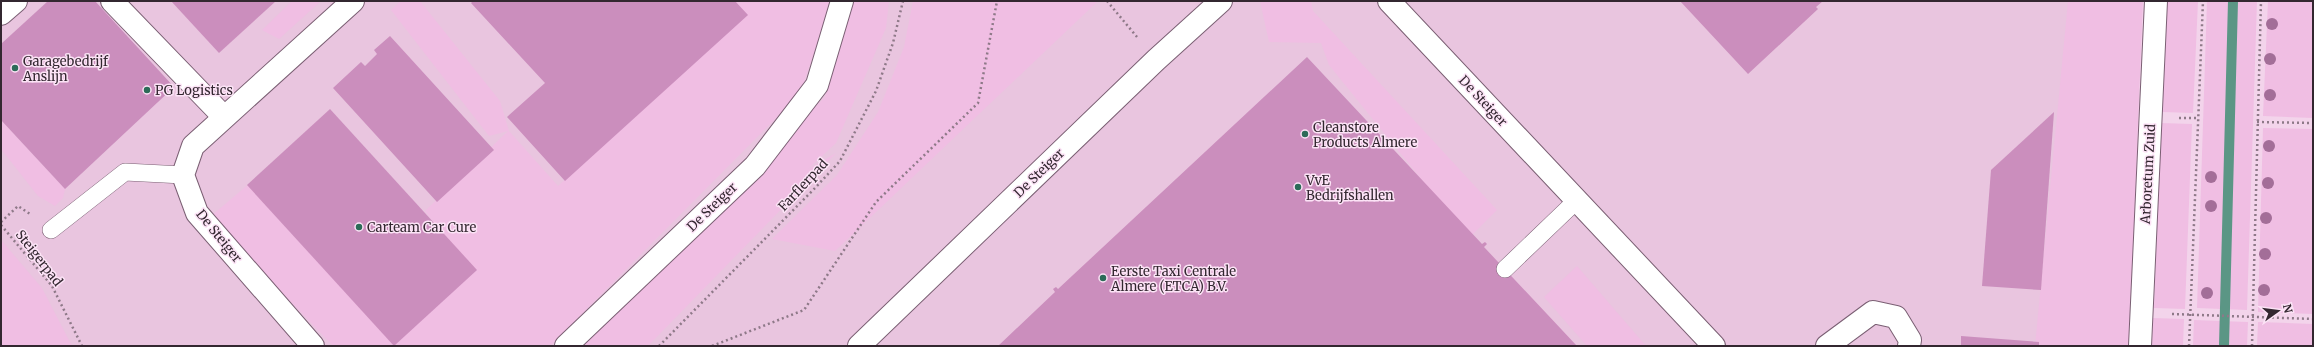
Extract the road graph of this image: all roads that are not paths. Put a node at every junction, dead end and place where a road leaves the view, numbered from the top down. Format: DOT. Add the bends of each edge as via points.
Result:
graph roads {
  1 [pos="16,1"];
  2 [pos="112,1"];
  3 [pos="353,1"];
  4 [pos="842,1"];
  5 [pos="1221,1"];
  6 [pos="1389,1"];
  7 [pos="2156,1"];
  8 [pos="1,14"];
  9 [pos="224,117"];
  10 [pos="183,175"];
  11 [pos="1577,200"];
  12 [pos="51,230"];
  13 [pos="1505,269"];
  14 [pos="313,346"];
  15 [pos="566,346"];
  16 [pos="859,346"];
  17 [pos="1714,346"];
  18 [pos="1827,346"];
  19 [pos="1909,346"];
  20 [pos="2140,346"];
  1 -- 8 [label="street"];
  2 -- 9 [label="street"];
  3 -- 9 [label="street"];
  4 -- 15 [label="street, De Steiger" via="817,85 755,166"];
  5 -- 16 [label="street, De Steiger" via="1156,60"];
  6 -- 11 [label="street, De Steiger"];
  7 -- 20 [label="street, Arboretum Zuid"];
  9 -- 10 [label="street" via="193,146"];
  10 -- 12 [label="lane" via="125,172"];
  10 -- 14 [label="street, De Steiger" via="197,213"];
  11 -- 13 [label="lane"];
  11 -- 17 [label="street, De Steiger"];
  18 -- 19 [label="street" via="1873,312 1896,317 1910,340"];
}
